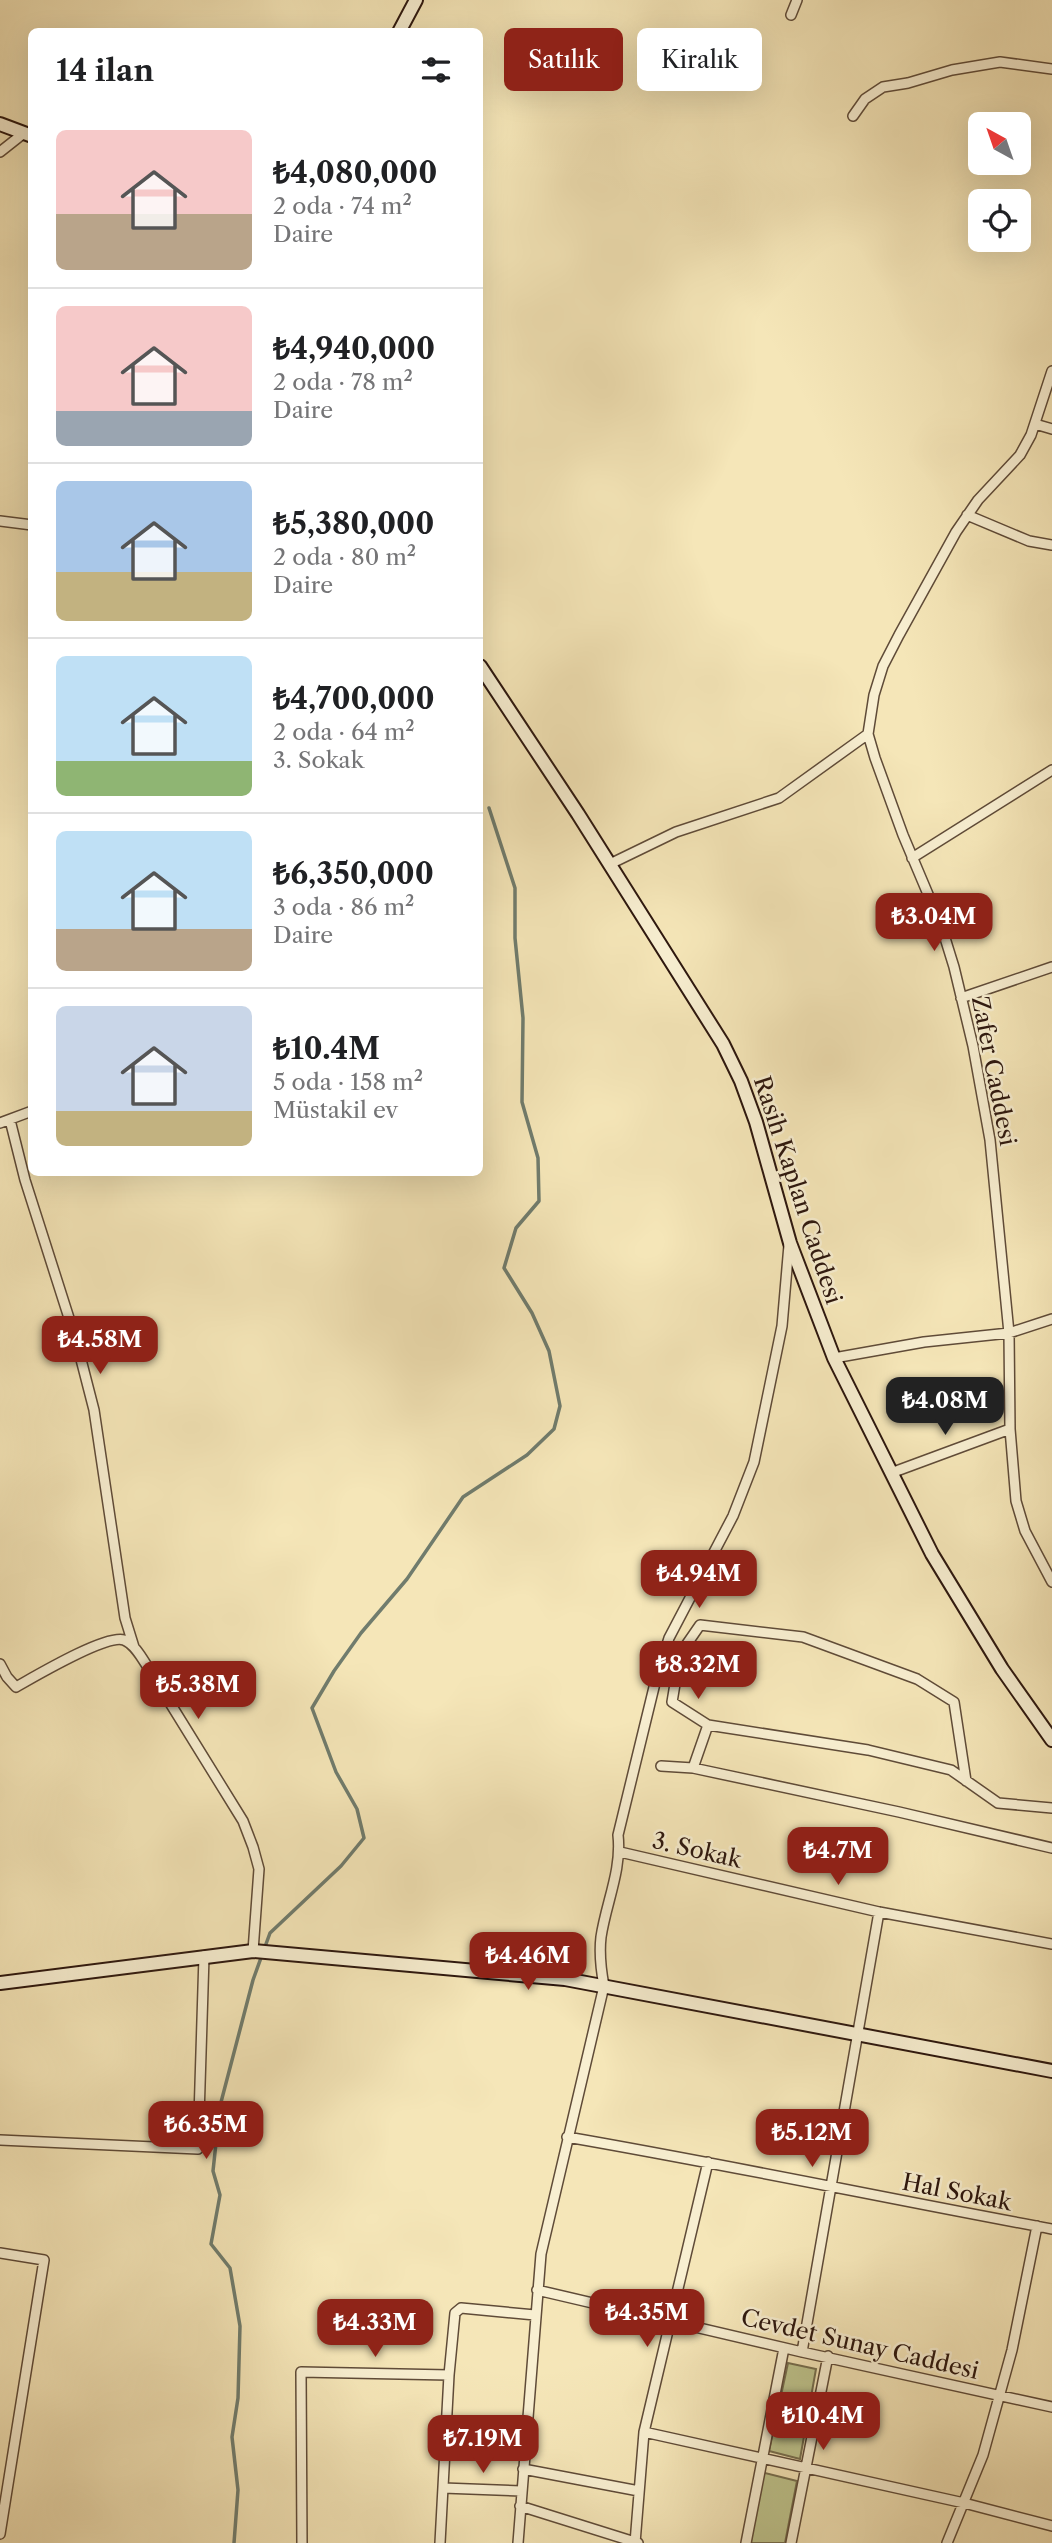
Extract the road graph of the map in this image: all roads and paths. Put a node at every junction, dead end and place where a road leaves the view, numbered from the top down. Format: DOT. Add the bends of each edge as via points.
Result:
graph roads {
  1 [pos="416,0"];
  2 [pos="797,0"];
  3 [pos="791,15"];
  4 [pos="401,28"];
  5 [pos="1052,69"];
  6 [pos="853,116"];
  7 [pos="0,124"];
  8 [pos="28,135"];
  9 [pos="0,152"];
  10 [pos="1052,371"];
  11 [pos="1035,424"];
  12 [pos="1052,429"];
  13 [pos="967,515"];
  14 [pos="0,521"];
  15 [pos="28,524"];
  16 [pos="1052,545"];
  17 [pos="483,671"];
  18 [pos="869,734"];
  19 [pos="1052,770"];
  20 [pos="912,858"];
  21 [pos="610,864"];
  22 [pos="1052,967"];
  23 [pos="961,998"];
  24 [pos="28,1113"];
  25 [pos="10,1120"];
  26 [pos="0,1124"];
  27 [pos="789,1243"];
  28 [pos="1052,1319"];
  29 [pos="1009,1333"];
  30 [pos="834,1358"];
  31 [pos="1010,1429"];
  32 [pos="891,1473"];
  33 [pos="1052,1582"];
  34 [pos="134,1647"];
  35 [pos="0,1664"];
  36 [pos="708,1725"];
  37 [pos="1052,1740"];
  38 [pos="661,1766"];
  39 [pos="693,1768"];
  40 [pos="966,1781"];
  41 [pos="1052,1808"];
  42 [pos="1052,1848"];
  43 [pos="620,1852"];
  44 [pos="879,1912"];
  45 [pos="1052,1944"];
  46 [pos="253,1951"];
  47 [pos="204,1956"];
  48 [pos="0,1983"];
  49 [pos="604,1986"];
  50 [pos="858,2035"];
  51 [pos="1052,2071"];
  52 [pos="566,2137"];
  53 [pos="0,2140"];
  54 [pos="708,2162"];
  55 [pos="831,2188"];
  56 [pos="1037,2226"];
  57 [pos="1052,2229"];
  58 [pos="0,2253"];
  59 [pos="537,2290"];
  60 [pos="535,2315"];
  61 [pos="669,2320"];
  62 [pos="784,2347"];
  63 [pos="802,2352"];
  64 [pos="828,2356"];
  65 [pos="449,2375"];
  66 [pos="1000,2394"];
  67 [pos="1052,2407"];
  68 [pos="644,2432"];
  69 [pos="761,2459"];
  70 [pos="523,2469"];
  71 [pos="805,2469"];
  72 [pos="443,2488"];
  73 [pos="521,2491"];
  74 [pos="639,2491"];
  75 [pos="964,2503"];
  76 [pos="520,2506"];
  77 [pos="1052,2526"];
  78 [pos="0,2534"];
  79 [pos="302,2543"];
  80 [pos="440,2543"];
  81 [pos="518,2543"];
  82 [pos="636,2543"];
  83 [pos="746,2543"];
  84 [pos="791,2543"];
  85 [pos="947,2543"];
  1 -- 4 [label="street"];
  2 -- 3 [label="street"];
  5 -- 6 [label="street" via="1000,62 952,70 883,87 865,99"];
  7 -- 8 [label="street"];
  8 -- 9 [label="street"];
  10 -- 11 [label="street, Zafer Caddesi"];
  11 -- 12 [label="street"];
  11 -- 13 [label="street, Zafer Caddesi" via="1020,455"];
  13 -- 16 [label="street" via="1029,541"];
  13 -- 18 [label="street, Zafer Caddesi" via="883,666"];
  14 -- 15 [label="street"];
  17 -- 21 [label="street, Rasih Kaplan Caddesi"];
  18 -- 20 [label="street, Zafer Caddesi"];
  18 -- 21 [label="street" via="779,798 676,832"];
  19 -- 20 [label="street"];
  20 -- 23 [label="street, Zafer Caddesi" via="941,925"];
  21 -- 27 [label="street, Rasih Kaplan Caddesi" via="723,1044 741,1081"];
  22 -- 23 [label="street"];
  23 -- 29 [label="street, Zafer Caddesi" via="990,1140"];
  24 -- 25 [label="street"];
  25 -- 26 [label="street"];
  25 -- 34 [label="street" via="94,1410 125,1618"];
  27 -- 30 [label="street, Rasih Kaplan Caddesi"];
  27 -- 43 [label="street" via="782,1326 754,1462 733,1516 669,1638 618,1835"];
  28 -- 29 [label="street"];
  29 -- 30 [label="street"];
  29 -- 31 [label="street, Zafer Caddesi"];
  30 -- 32 [label="street, Rasih Kaplan Caddesi"];
  31 -- 32 [label="street"];
  31 -- 33 [label="street, Zafer Caddesi" via="1019,1520"];
  32 -- 37 [label="street, Rasih Kaplan Caddesi" via="966,1613"];
  34 -- 35 [label="street" via="125,1640 95,1646 16,1687"];
  34 -- 46 [label="street" via="243,1821 259,1869"];
  36 -- 39 [label="street"];
  36 -- 40 [label="street" via="868,1750 951,1770"];
  36 -- 40 [label="street" via="672,1702 680,1654 700,1625 803,1637 918,1679 954,1702"];
  38 -- 39 [label="street"];
  39 -- 42 [label="street"];
  40 -- 41 [label="street" via="998,1802"];
  43 -- 44 [label="street, 3. Sokak"];
  43 -- 49 [label="street" via="601,1938"];
  44 -- 45 [label="street, 3. Sokak"];
  44 -- 50 [label="street"];
  46 -- 47 [label="street"];
  46 -- 49 [label="street"];
  47 -- 48 [label="street"];
  47 -- 53 [label="street" via="198,2149"];
  49 -- 50 [label="street"];
  49 -- 52 [label="street"];
  50 -- 51 [label="street"];
  50 -- 55 [label="street"];
  52 -- 54 [label="street, Hal Sokak"];
  52 -- 59 [label="street"];
  54 -- 55 [label="street, Hal Sokak"];
  54 -- 61 [label="street"];
  55 -- 56 [label="street, Hal Sokak"];
  55 -- 63 [label="street"];
  56 -- 57 [label="street, Hal Sokak"];
  56 -- 66 [label="street"];
  58 -- 78 [label="street" via="44,2260"];
  59 -- 60 [label="street"];
  59 -- 61 [label="street, Cevdet Sunay Caddesi"];
  60 -- 65 [label="street" via="461,2308 453,2320"];
  60 -- 70 [label="street"];
  61 -- 62 [label="street, Cevdet Sunay Caddesi"];
  61 -- 68 [label="street"];
  62 -- 63 [label="street, Cevdet Sunay Caddesi"];
  62 -- 69 [label="street"];
  63 -- 64 [label="street, Cevdet Sunay Caddesi"];
  64 -- 66 [label="street, Cevdet Sunay Caddesi"];
  64 -- 71 [label="street"];
  65 -- 72 [label="street"];
  65 -- 79 [label="street" via="301,2372"];
  66 -- 67 [label="street, Cevdet Sunay Caddesi"];
  66 -- 75 [label="street"];
  68 -- 69 [label="street"];
  68 -- 74 [label="street"];
  69 -- 71 [label="street"];
  69 -- 83 [label="street"];
  70 -- 73 [label="street"];
  70 -- 74 [label="street"];
  71 -- 75 [label="street"];
  71 -- 84 [label="street"];
  72 -- 73 [label="street"];
  72 -- 80 [label="street"];
  73 -- 76 [label="street"];
  74 -- 82 [label="street"];
  75 -- 77 [label="street"];
  75 -- 85 [label="street"];
  76 -- 81 [label="street"];
  76 -- 82 [label="street"];
}
